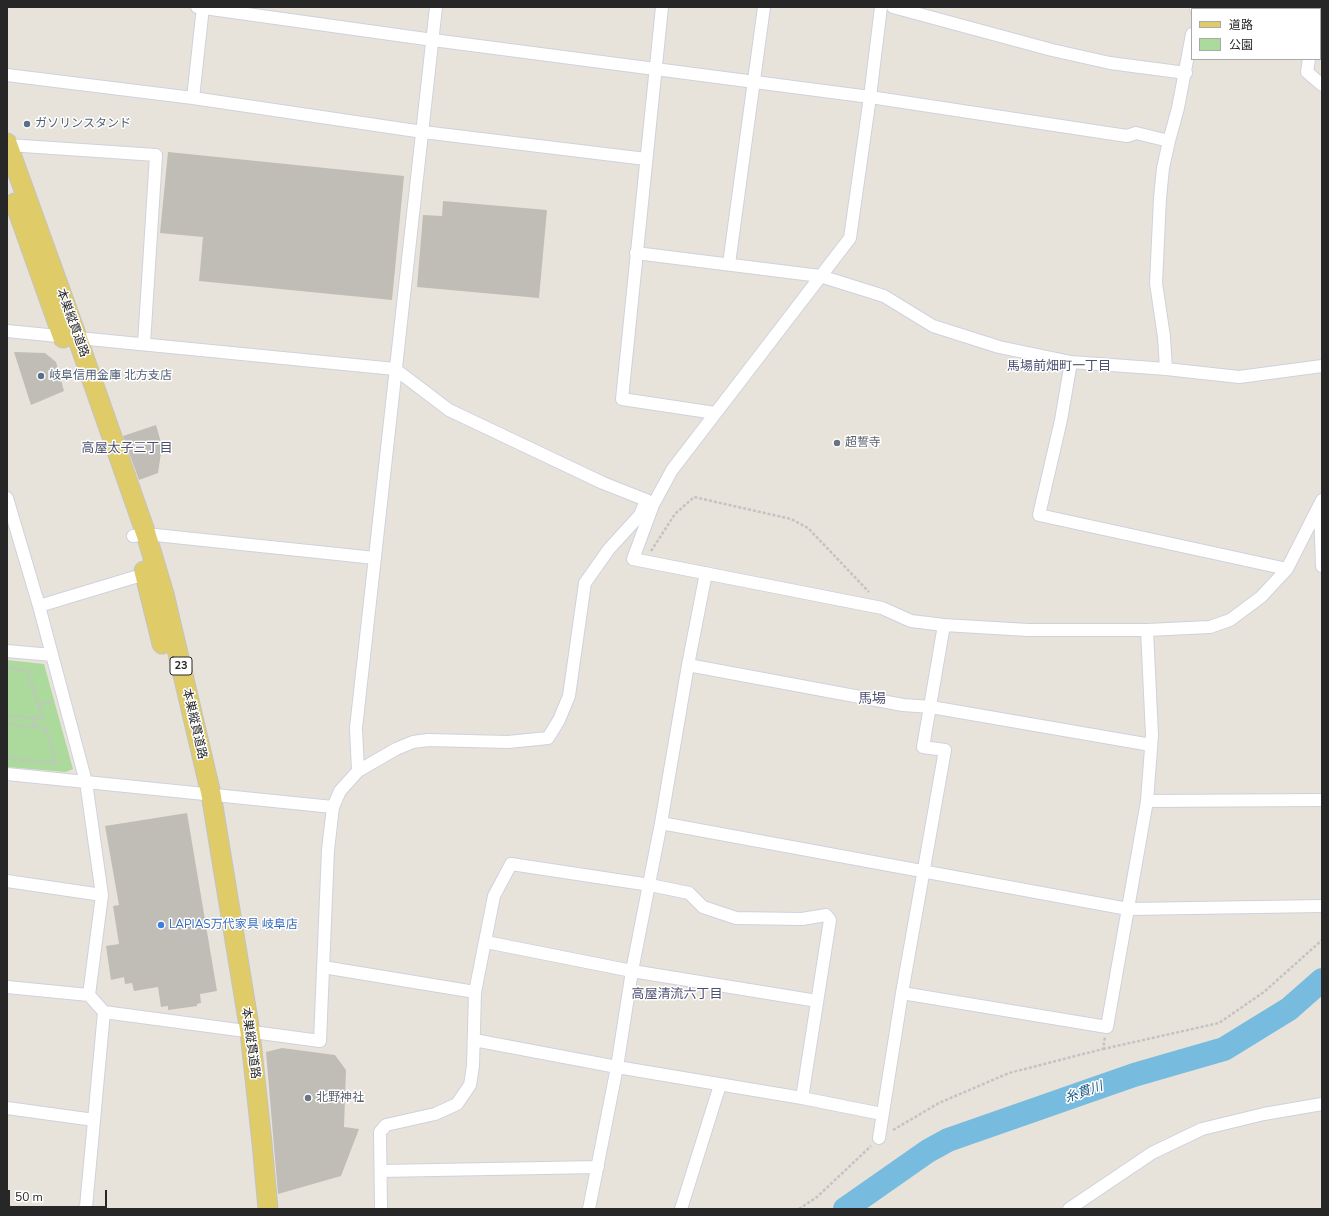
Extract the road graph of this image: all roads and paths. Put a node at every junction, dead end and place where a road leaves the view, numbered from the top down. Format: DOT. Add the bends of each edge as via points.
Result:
graph roads {
  1 [pos="201,7"];
  2 [pos="436,7"];
  3 [pos="662,7"];
  4 [pos="764,7"];
  5 [pos="881,7"];
  6 [pos="893,7"];
  7 [pos="433,40"];
  8 [pos="1191,40"];
  9 [pos="1309,60"];
  10 [pos="657,69"];
  11 [pos="1186,73"];
  12 [pos="7,75"];
  13 [pos="755,82"];
  14 [pos="1322,85"];
  15 [pos="870,97"];
  16 [pos="193,98"];
  17 [pos="422,132"];
  18 [pos="1169,141"];
  19 [pos="7,144"];
  20 [pos="646,159"];
  21 [pos="7,182"];
  22 [pos="636,252"];
  23 [pos="729,264"];
  24 [pos="820,276"];
  25 [pos="7,331"];
  26 [pos="70,337"];
  27 [pos="144,344"];
  28 [pos="1071,362"];
  29 [pos="1322,366"];
  30 [pos="395,369"];
  31 [pos="1166,369"];
  32 [pos="716,413"];
  33 [pos="7,498"];
  34 [pos="650,503"];
  35 [pos="1321,503"];
  36 [pos="139,535"];
  37 [pos="375,558"];
  38 [pos="644,561"];
  39 [pos="1322,566"];
  40 [pos="1286,569"];
  41 [pos="706,573"];
  42 [pos="145,574"];
  43 [pos="39,606"];
  44 [pos="882,608"];
  45 [pos="944,625"];
  46 [pos="1147,630"];
  47 [pos="7,651"];
  48 [pos="52,655"];
  49 [pos="688,665"];
  50 [pos="7,668"];
  51 [pos="931,707"];
  52 [pos="7,715"];
  53 [pos="33,718"];
  54 [pos="7,724"];
  55 [pos="35,727"];
  56 [pos="1151,745"];
  57 [pos="7,758"];
  58 [pos="358,771"];
  59 [pos="7,774"];
  60 [pos="86,782"];
  61 [pos="204,794"];
  62 [pos="1322,800"];
  63 [pos="1147,801"];
  64 [pos="333,807"];
  65 [pos="661,823"];
  66 [pos="923,871"];
  67 [pos="7,881"];
  68 [pos="650,885"];
  69 [pos="102,895"];
  70 [pos="1322,906"];
  71 [pos="1128,909"];
  72 [pos="1322,940"];
  73 [pos="486,942"];
  74 [pos="323,967"];
  75 [pos="632,971"];
  76 [pos="7,987"];
  77 [pos="475,992"];
  78 [pos="902,993"];
  79 [pos="89,995"];
  80 [pos="817,1002"];
  81 [pos="104,1012"];
  82 [pos="1107,1027"];
  83 [pos="243,1031"];
  84 [pos="474,1040"];
  85 [pos="1103,1050"];
  86 [pos="617,1067"];
  87 [pos="720,1085"];
  88 [pos="802,1098"];
  89 [pos="1322,1104"];
  90 [pos="7,1108"];
  91 [pos="882,1114"];
  92 [pos="94,1120"];
  93 [pos="879,1138"];
  94 [pos="598,1167"];
  95 [pos="381,1171"];
  96 [pos="84,1209"];
  97 [pos="255,1209"];
  98 [pos="268,1209"];
  99 [pos="381,1209"];
  100 [pos="589,1209"];
  101 [pos="681,1209"];
  102 [pos="799,1209"];
  103 [pos="1069,1209"];
  1 -- 7 [label="street"];
  1 -- 16 [label="street"];
  2 -- 7 [label="street"];
  3 -- 10 [label="street"];
  4 -- 13 [label="street"];
  5 -- 15 [label="street"];
  6 -- 11 [label="street" via="1052,50 1110,63"];
  7 -- 10 [label="street"];
  7 -- 17 [label="street"];
  8 -- 11 [label="street"];
  9 -- 14 [label="street" via="1307,72"];
  10 -- 13 [label="street"];
  10 -- 20 [label="street"];
  11 -- 18 [label="street"];
  12 -- 16 [label="street"];
  13 -- 15 [label="street"];
  13 -- 23 [label="street"];
  15 -- 18 [label="street" via="1127,136 1136,133"];
  15 -- 24 [label="street" via="850,238"];
  16 -- 17 [label="street"];
  17 -- 20 [label="street"];
  17 -- 30 [label="street"];
  18 -- 31 [label="street" via="1160,198 1156,283"];
  19 -- 26 [label="main road, 本巣縦貫道路 / 23"];
  19 -- 27 [label="street" via="156,155"];
  20 -- 22 [label="street"];
  21 -- 26 [label="main road, 本巣縦貫道路 / 23"];
  22 -- 23 [label="street"];
  22 -- 32 [label="street" via="622,399"];
  23 -- 24 [label="street"];
  24 -- 28 [label="street" via="884,296 933,326 999,347"];
  24 -- 32 [label="street"];
  25 -- 26 [label="street"];
  26 -- 27 [label="street"];
  26 -- 36 [label="main road, 本巣縦貫道路 / 23"];
  27 -- 30 [label="street"];
  28 -- 31 [label="street"];
  28 -- 40 [label="street" via="1061,420 1039,515"];
  29 -- 31 [label="street" via="1239,377"];
  30 -- 34 [label="street" via="449,410"];
  30 -- 37 [label="street"];
  32 -- 34 [label="street"];
  33 -- 43 [label="street"];
  34 -- 38 [label="street" via="633,559"];
  34 -- 58 [label="street" via="609,549 585,583 568,696 559,720 548,738 508,742 413,742 396,748"];
  35 -- 39 [label="street"];
  35 -- 40 [label="street"];
  36 -- 37 [label="street"];
  36 -- 42 [label="main road, 本巣縦貫道路 / 23"];
  36 -- 61 [label="main road, 本巣縦貫道路 / 23" via="164,594"];
  37 -- 58 [label="street" via="356,728"];
  38 -- 41 [label="street"];
  38 -- 44 [label="path" via="675,514 694,497 791,519 808,528"];
  40 -- 46 [label="street" via="1261,597 1230,620 1210,627"];
  41 -- 44 [label="street"];
  41 -- 49 [label="street"];
  42 -- 43 [label="street"];
  42 -- 61 [label="main road, 本巣縦貫道路 / 23"];
  43 -- 48 [label="street"];
  44 -- 45 [label="street" via="911,621"];
  45 -- 46 [label="street" via="1028,630"];
  45 -- 51 [label="street"];
  46 -- 56 [label="street"];
  47 -- 48 [label="street"];
  48 -- 60 [label="street"];
  49 -- 51 [label="street" via="903,706"];
  49 -- 65 [label="street"];
  50 -- 53 [label="path" via="27,670 44,719"];
  51 -- 56 [label="street"];
  51 -- 66 [label="street" via="923,747 946,750"];
  52 -- 53 [label="path"];
  53 -- 55 [label="path"];
  54 -- 55 [label="path"];
  55 -- 57 [label="path" via="46,728 56,763"];
  56 -- 63 [label="street"];
  58 -- 64 [label="street" via="340,791"];
  59 -- 60 [label="street"];
  60 -- 61 [label="street"];
  60 -- 69 [label="street"];
  61 -- 64 [label="street"];
  61 -- 83 [label="main road, 本巣縦貫道路 / 23"];
  62 -- 63 [label="street"];
  63 -- 71 [label="street"];
  64 -- 74 [label="street" via="328,850"];
  65 -- 66 [label="street"];
  65 -- 68 [label="street"];
  66 -- 71 [label="street"];
  66 -- 78 [label="street"];
  67 -- 69 [label="street"];
  68 -- 73 [label="street" via="511,864 494,896"];
  68 -- 75 [label="street"];
  68 -- 80 [label="street" via="689,893 703,908 736,918 802,919 826,915 830,920"];
  69 -- 79 [label="street"];
  70 -- 71 [label="street"];
  71 -- 82 [label="street"];
  72 -- 85 [label="path" via="1264,992 1219,1023"];
  73 -- 75 [label="street"];
  73 -- 77 [label="street"];
  74 -- 77 [label="street"];
  74 -- 83 [label="street" via="320,1041"];
  75 -- 80 [label="street"];
  75 -- 86 [label="street"];
  76 -- 79 [label="street"];
  77 -- 84 [label="street"];
  78 -- 82 [label="street"];
  78 -- 91 [label="street"];
  79 -- 81 [label="street"];
  80 -- 88 [label="street"];
  81 -- 83 [label="street"];
  81 -- 92 [label="street"];
  82 -- 85 [label="path"];
  83 -- 97 [label="main road, 本巣縦貫道路 / 23"];
  83 -- 98 [label="main road, 本巣縦貫道路 / 23" via="262,1143"];
  84 -- 86 [label="street"];
  84 -- 95 [label="street" via="470,1085 457,1104 436,1114 386,1125 380,1132"];
  85 -- 93 [label="path" via="1009,1073 939,1103"];
  86 -- 87 [label="street"];
  86 -- 94 [label="street"];
  87 -- 88 [label="street"];
  87 -- 101 [label="street"];
  88 -- 91 [label="street"];
  89 -- 103 [label="street" via="1264,1114 1202,1129 1152,1153"];
  90 -- 92 [label="street"];
  91 -- 93 [label="street"];
  92 -- 96 [label="street"];
  93 -- 102 [label="path" via="817,1197"];
  94 -- 95 [label="street"];
  94 -- 100 [label="street"];
  95 -- 99 [label="street"];
}
